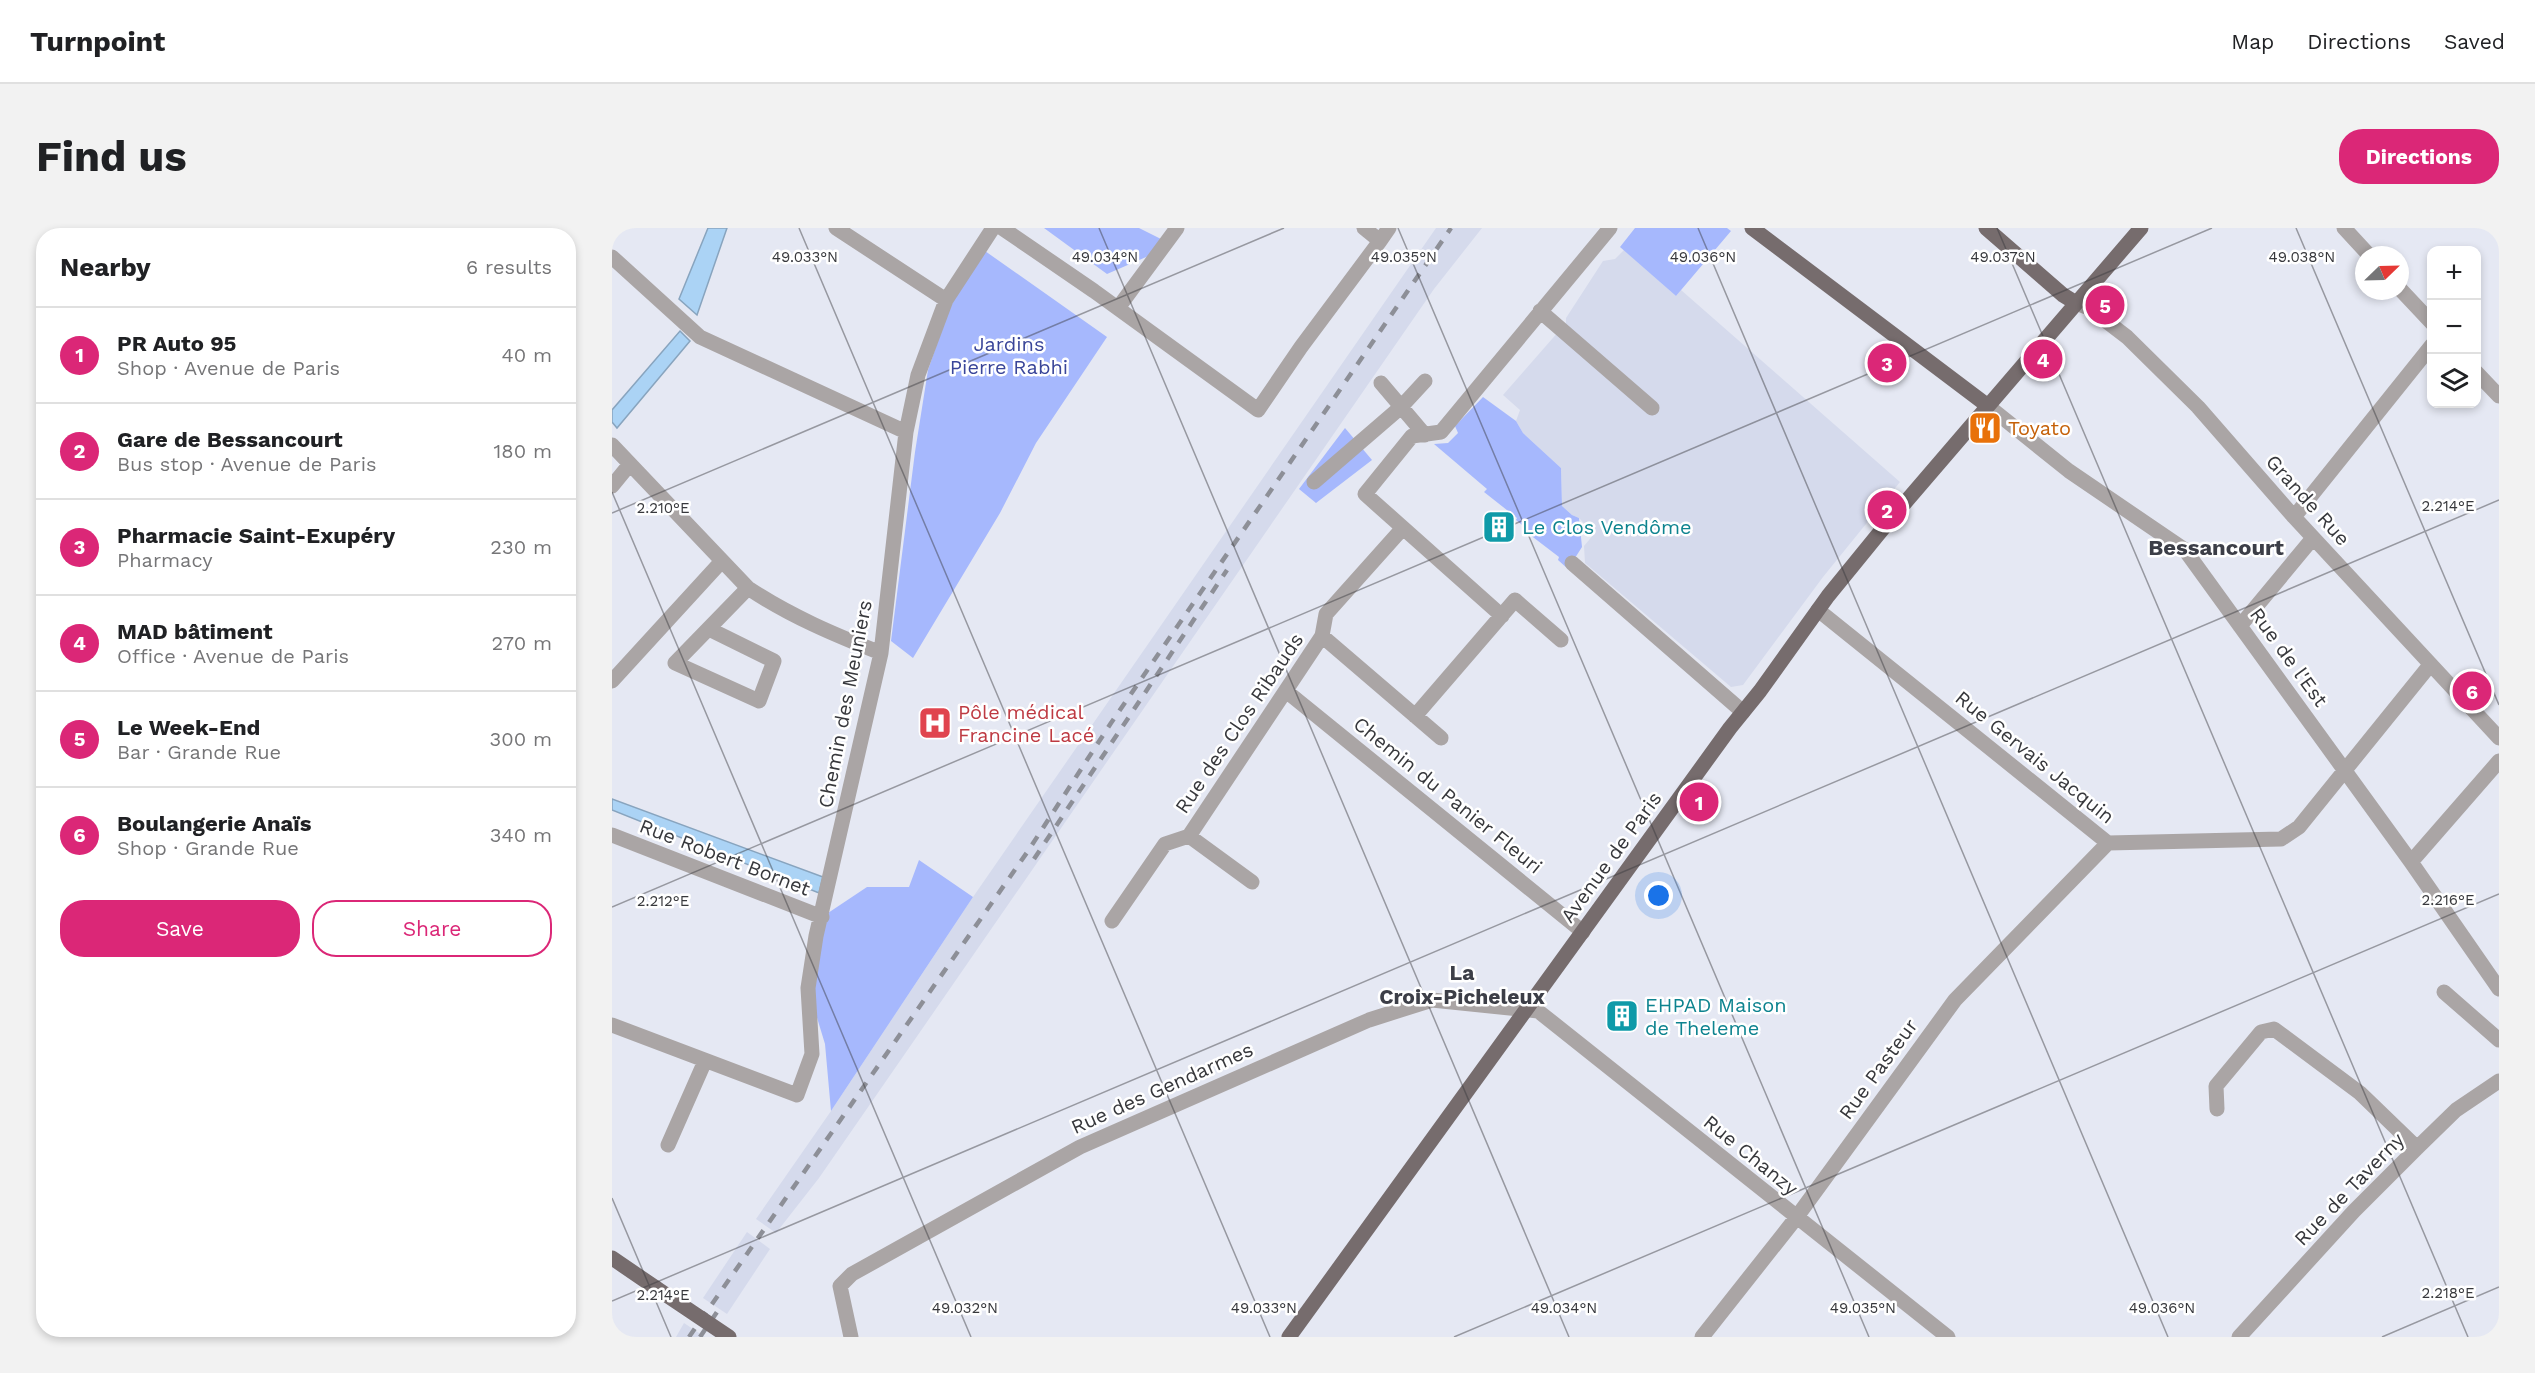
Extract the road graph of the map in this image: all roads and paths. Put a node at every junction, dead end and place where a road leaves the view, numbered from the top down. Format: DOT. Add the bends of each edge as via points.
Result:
graph roads {
  1 [pos="836,228"];
  2 [pos="993,228"];
  3 [pos="1002,228"];
  4 [pos="1177,228"];
  5 [pos="1364,228"];
  6 [pos="1389,228"];
  7 [pos="1610,228"];
  8 [pos="1752,228"];
  9 [pos="1986,228"];
  10 [pos="2141,228"];
  11 [pos="2344,228"];
  12 [pos="1380,241"];
  13 [pos="2361,246"];
  14 [pos="612,257"];
  15 [pos="2409,299"];
  16 [pos="946,300"];
  17 [pos="2076,303"];
  18 [pos="1118,308"];
  19 [pos="1540,312"];
  20 [pos="2427,318"];
  21 [pos="2427,351"];
  22 [pos="2481,377"];
  23 [pos="1425,381"];
  24 [pos="1382,384"];
  25 [pos="2499,396"];
  26 [pos="1988,406"];
  27 [pos="1401,407"];
  28 [pos="1652,408"];
  29 [pos="906,432"];
  30 [pos="1425,435"];
  31 [pos="612,445"];
  32 [pos="630,464"];
  33 [pos="1314,482"];
  34 [pos="612,486"];
  35 [pos="2294,517"];
  36 [pos="1402,530"];
  37 [pos="2313,538"];
  38 [pos="721,562"];
  39 [pos="1572,562"];
  40 [pos="748,588"];
  41 [pos="1818,610"];
  42 [pos="1502,616"];
  43 [pos="2240,626"];
  44 [pos="709,628"];
  45 [pos="1322,636"];
  46 [pos="1561,640"];
  47 [pos="881,653"];
  48 [pos="2430,665"];
  49 [pos="612,681"];
  50 [pos="1286,692"];
  51 [pos="1743,712"];
  52 [pos="1415,716"];
  53 [pos="1441,738"];
  54 [pos="2499,738"];
  55 [pos="2499,761"];
  56 [pos="2341,774"];
  57 [pos="612,835"];
  58 [pos="1189,836"];
  59 [pos="2108,843"];
  60 [pos="2411,862"];
  61 [pos="1252,882"];
  62 [pos="822,917"];
  63 [pos="1112,921"];
  64 [pos="1583,932"];
  65 [pos="2499,988"];
  66 [pos="2444,992"];
  67 [pos="1526,1010"];
  68 [pos="612,1025"];
  69 [pos="2499,1040"];
  70 [pos="705,1061"];
  71 [pos="2499,1081"];
  72 [pos="2217,1110"];
  73 [pos="669,1145"];
  74 [pos="2417,1148"];
  75 [pos="1796,1218"];
  76 [pos="612,1258"];
  77 [pos="729,1337"];
  78 [pos="851,1337"];
  79 [pos="1288,1337"];
  80 [pos="1702,1337"];
  81 [pos="1948,1337"];
  82 [pos="2239,1337"];
  1 -- 16 [label="street"];
  2 -- 16 [label="street, Chemin des Meuniers"];
  3 -- 18 [label="street"];
  4 -- 18 [label="street"];
  5 -- 12 [label="street"];
  6 -- 12 [label="street"];
  7 -- 19 [label="street"];
  8 -- 26 [label="main road"];
  9 -- 17 [label="main road"];
  10 -- 17 [label="main road, Avenue de Paris"];
  11 -- 13 [label="street"];
  12 -- 18 [label="street" via="1258,410"];
  14 -- 29 [label="street" via="700,336"];
  15 -- 20 [label="street"];
  16 -- 29 [label="street, Chemin des Meuniers" via="918,375"];
  17 -- 26 [label="main road, Avenue de Paris"];
  17 -- 35 [label="street, Grande Rue" via="2089,308 2151,360 2198,407"];
  19 -- 28 [label="street"];
  19 -- 30 [label="street" via="1445,435"];
  21 -- 35 [label="street"];
  22 -- 25 [label="street"];
  23 -- 27 [label="street"];
  24 -- 27 [label="street"];
  26 -- 41 [label="main road, Avenue de Paris"];
  26 -- 43 [label="street, Rue de l'Est" via="2069,471 2185,550"];
  27 -- 30 [label="street"];
  27 -- 33 [label="street"];
  29 -- 47 [label="street, Chemin des Meuniers"];
  30 -- 36 [label="street" via="1412,436 1365,494"];
  31 -- 32 [label="street"];
  32 -- 34 [label="street"];
  32 -- 38 [label="street"];
  35 -- 37 [label="street, Grande Rue"];
  36 -- 42 [label="street"];
  36 -- 45 [label="street, Rue des Clos Ribauds" via="1326,614"];
  37 -- 43 [label="street"];
  37 -- 48 [label="street, Grande Rue"];
  38 -- 40 [label="street"];
  38 -- 49 [label="street"];
  39 -- 51 [label="street"];
  40 -- 44 [label="street"];
  40 -- 47 [label="street" via="775,606"];
  41 -- 51 [label="main road, Avenue de Paris"];
  41 -- 59 [label="street, Rue Gervais Jacquin"];
  42 -- 46 [label="street" via="1515,600"];
  42 -- 52 [label="street"];
  43 -- 56 [label="street, Rue de l'Est"];
  44 -- 44 [label="street" via="675,663 759,700 774,661"];
  45 -- 50 [label="street, Rue des Clos Ribauds"];
  45 -- 52 [label="street"];
  47 -- 62 [label="street, Chemin des Meuniers"];
  48 -- 54 [label="street, Grande Rue"];
  48 -- 56 [label="street, Rue Gervais Jacquin"];
  50 -- 58 [label="street, Rue des Clos Ribauds"];
  50 -- 64 [label="street, Chemin du Panier Fleuri"];
  51 -- 64 [label="main road, Avenue de Paris"];
  52 -- 53 [label="street"];
  55 -- 60 [label="street"];
  56 -- 59 [label="street, Rue Gervais Jacquin" via="2299,827 2281,839"];
  56 -- 60 [label="street, Rue de l'Est"];
  57 -- 62 [label="street, Rue Robert Bornet"];
  58 -- 61 [label="street, Rue des Clos Ribauds"];
  58 -- 63 [label="street, Rue des Clos Ribauds" via="1165,844"];
  59 -- 75 [label="street, Rue Pasteur" via="1955,1000"];
  60 -- 65 [label="street, Rue de l'Est"];
  62 -- 70 [label="street, Chemin des Meuniers" via="808,988 812,1054 797,1095"];
  64 -- 67 [label="main road, Avenue de Paris"];
  66 -- 69 [label="street"];
  67 -- 75 [label="street, Rue Chanzy" via="1542,1014"];
  67 -- 78 [label="street, Rue des Gendarmes" via="1432,1000 1369,1020 1080,1148 852,1274 840,1286"];
  67 -- 79 [label="main road, Avenue de Paris"];
  68 -- 70 [label="street"];
  70 -- 73 [label="street"];
  71 -- 74 [label="street, Rue de Taverny" via="2456,1110"];
  72 -- 74 [label="street" via="2217,1086 2261,1032 2274,1029 2360,1093"];
  74 -- 82 [label="street, Rue de Taverny"];
  75 -- 80 [label="street, Rue Pasteur"];
  75 -- 81 [label="street, Rue Chanzy"];
  76 -- 77 [label="main road, bridge"];
}
